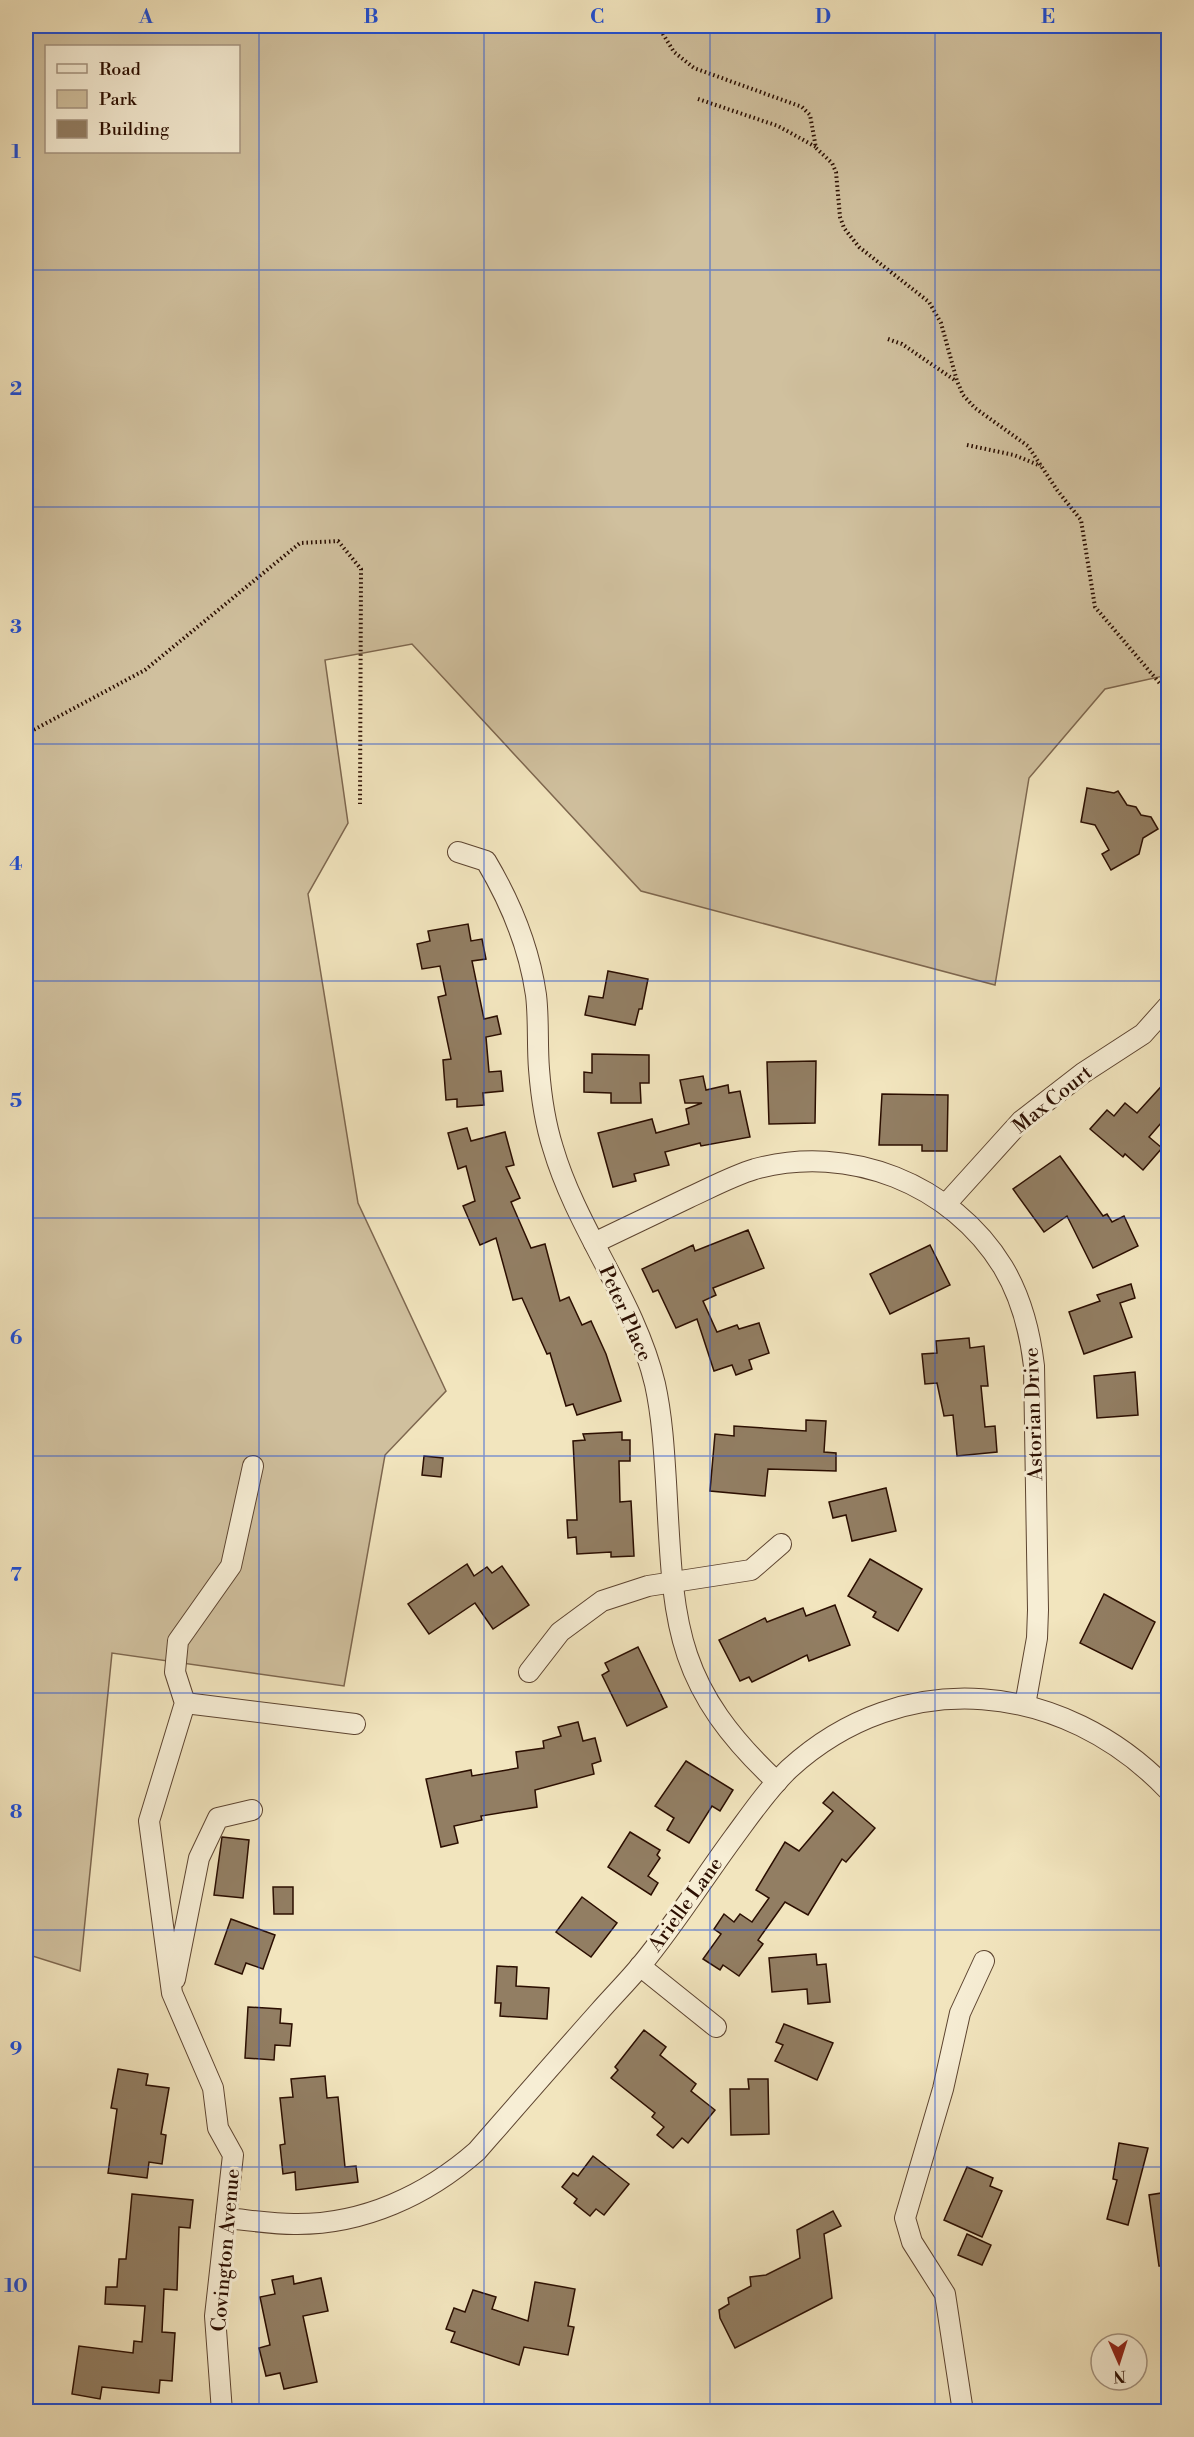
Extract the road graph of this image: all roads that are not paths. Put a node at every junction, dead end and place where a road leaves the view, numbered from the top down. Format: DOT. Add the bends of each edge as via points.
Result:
graph roads {
  1 [pos="458,852"];
  2 [pos="1168,1006"];
  3 [pos="946,1204"];
  4 [pos="594,1243"];
  5 [pos="254,1466"];
  6 [pos="780,1544"];
  7 [pos="672,1582"];
  8 [pos="529,1672"];
  9 [pos="185,1703"];
  10 [pos="1024,1705"];
  11 [pos="355,1724"];
  12 [pos="777,1782"];
  13 [pos="1168,1790"];
  14 [pos="252,1810"];
  15 [pos="984,1961"];
  16 [pos="640,1966"];
  17 [pos="172,1993"];
  18 [pos="716,2027"];
  19 [pos="226,2218"];
  20 [pos="961,2404"];
  21 [pos="222,2412"];
  1 -- 4 [label="street, Peter Place" via="486,861 518,923 536,996 539,1070 549,1130 568,1188"];
  2 -- 3 [label="street, Max Court" via="1143,1034 1083,1073 1021,1121"];
  3 -- 4 [label="street, Astorian Drive" via="911,1183 868,1167 824,1161 784,1163 729,1178"];
  3 -- 10 [label="street, Astorian Drive" via="983,1240 1004,1268 1031,1339 1038,1610 1037,1638"];
  4 -- 7 [label="street, Peter Place" via="641,1342 655,1383 662,1425"];
  5 -- 9 [label="street" via="231,1566 178,1641 175,1672"];
  6 -- 7 [label="street" via="751,1570"];
  7 -- 8 [label="street" via="624,1592 580,1615 544,1650"];
  7 -- 12 [label="street, Peter Place" via="679,1633 696,1681 722,1724"];
  9 -- 11 [label="street"];
  9 -- 17 [label="street, Covington Avenue" via="148,1821"];
  10 -- 12 [label="street, Arielle Lane" via="948,1699 880,1714 815,1748"];
  10 -- 13 [label="street, Arielle Lane" via="1087,1727 1119,1745"];
  12 -- 16 [label="street, Arielle Lane"];
  14 -- 17 [label="street" via="218,1818 199,1858"];
  15 -- 20 [label="street" via="960,2013 943,2089 905,2218 912,2242 945,2294"];
  16 -- 18 [label="street"];
  16 -- 19 [label="street, Arielle Lane" via="477,2151 453,2172 403,2202 349,2219 295,2224"];
  17 -- 19 [label="street, Covington Avenue" via="213,2088 218,2128 233,2155"];
  19 -- 21 [label="street, Covington Avenue" via="215,2316"];
}
